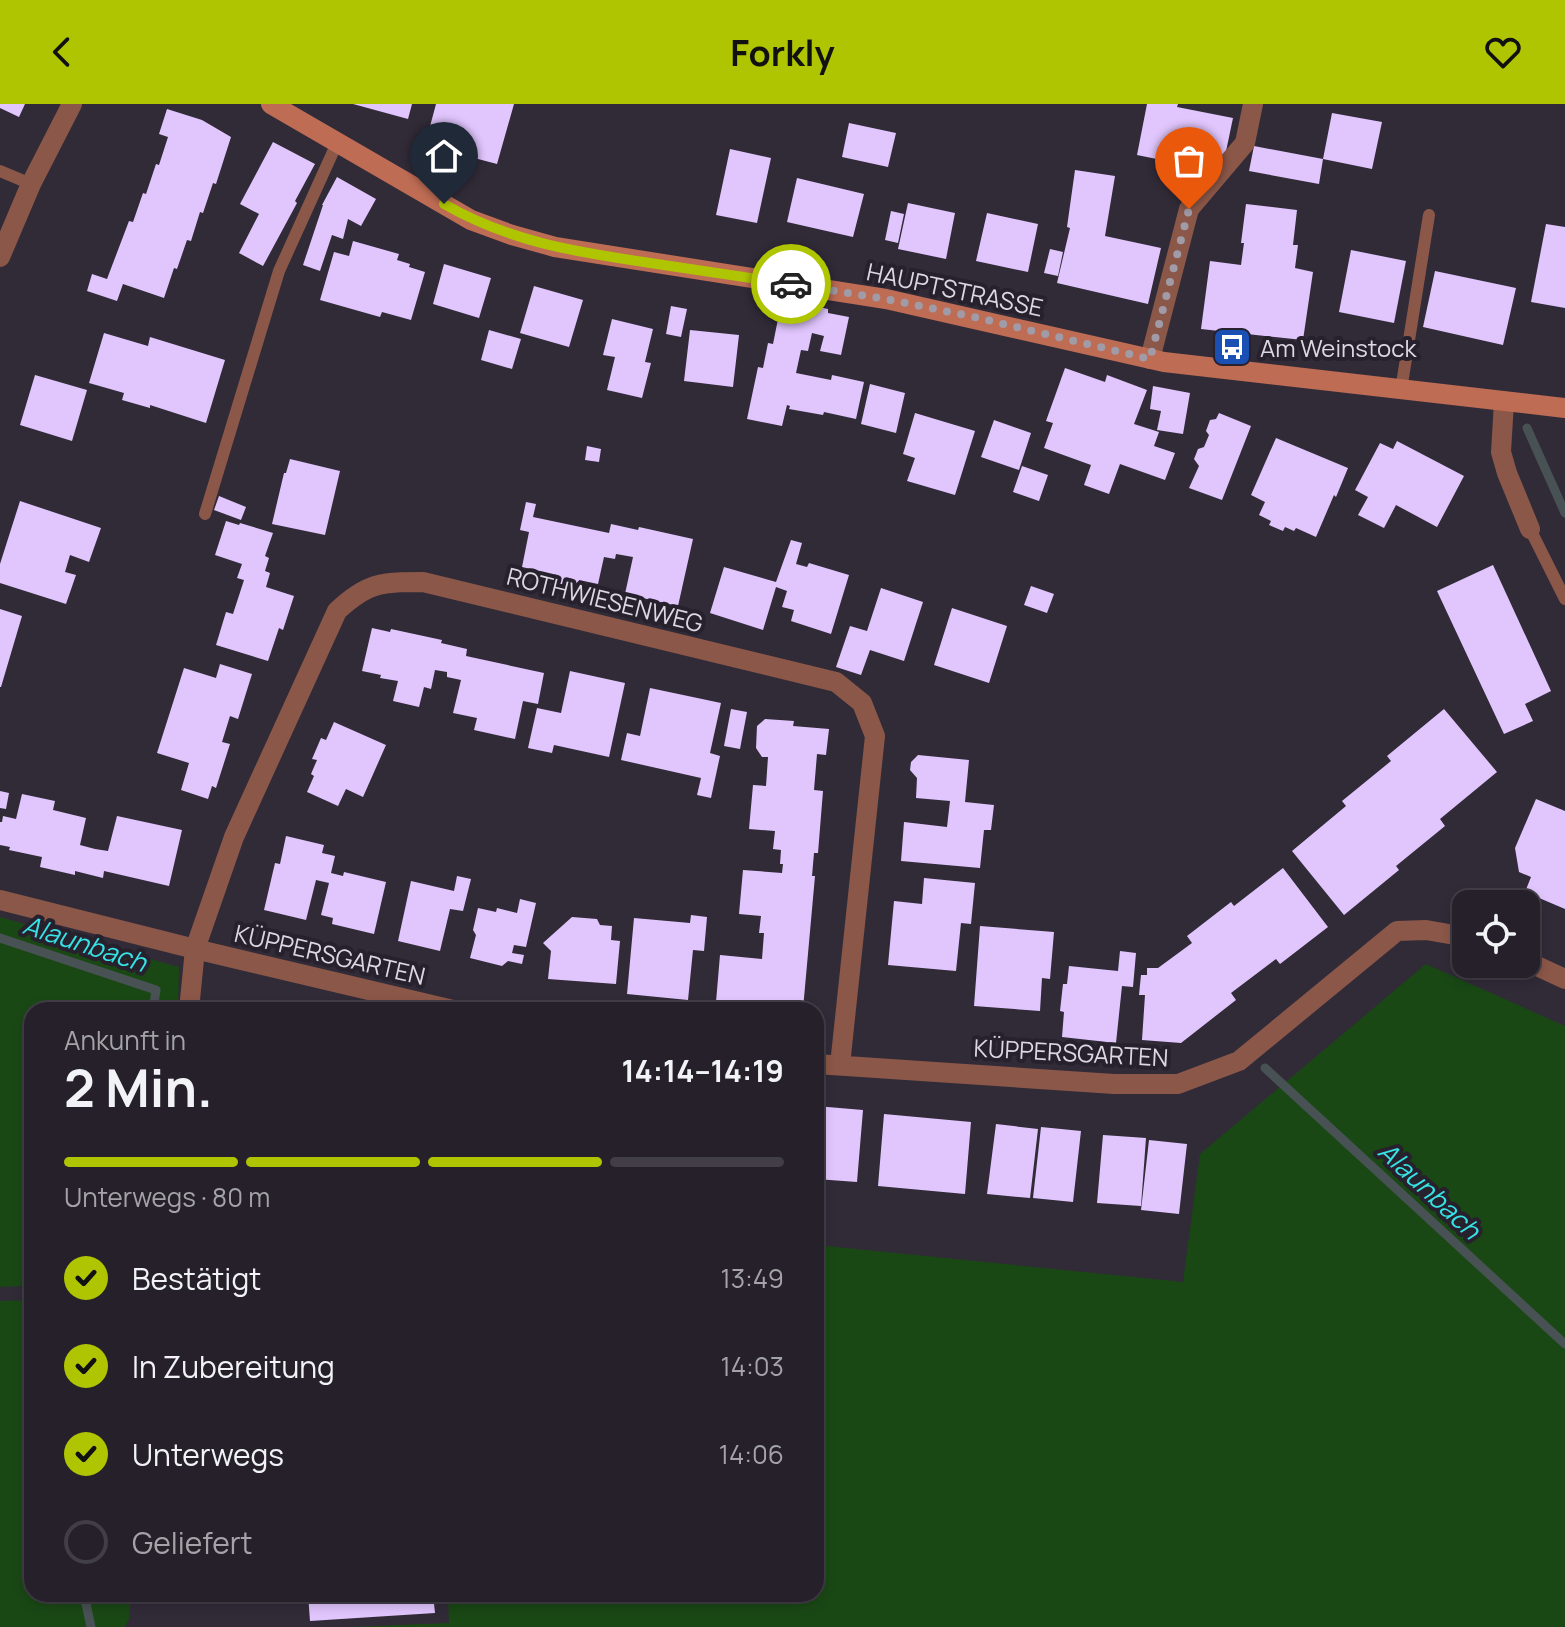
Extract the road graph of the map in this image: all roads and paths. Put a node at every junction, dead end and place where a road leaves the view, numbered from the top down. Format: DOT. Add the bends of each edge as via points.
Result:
graph roads {
  1 [pos="72,104"];
  2 [pos="271,104"];
  3 [pos="1253,104"];
  4 [pos="337,143"];
  5 [pos="0,171"];
  6 [pos="31,184"];
  7 [pos="1429,215"];
  8 [pos="0,257"];
  9 [pos="1150,359"];
  10 [pos="1401,390"];
  11 [pos="1504,402"];
  12 [pos="1565,408"];
  13 [pos="205,514"];
  14 [pos="1530,529"];
  15 [pos="1565,599"];
  16 [pos="0,900"];
  17 [pos="1452,935"];
  18 [pos="195,949"];
  19 [pos="1540,967"];
  20 [pos="1565,979"];
  21 [pos="190,1002"];
  22 [pos="419,1002"];
  23 [pos="824,1064"];
  24 [pos="840,1065"];
  1 -- 6 [label="street"];
  2 -- 4 [label="main road, HAUPTSTRASSE"];
  3 -- 9 [label="street" via="1245,143 1189,209"];
  4 -- 9 [label="main road, HAUPTSTRASSE" via="471,220 555,247 886,299"];
  4 -- 13 [label="lane" via="279,271"];
  5 -- 6 [label="lane"];
  6 -- 8 [label="street"];
  7 -- 10 [label="lane"];
  9 -- 10 [label="main road, HAUPTSTRASSE"];
  10 -- 11 [label="main road, HAUPTSTRASSE"];
  11 -- 12 [label="main road, HAUPTSTRASSE"];
  11 -- 14 [label="street" via="1501,452"];
  14 -- 15 [label="lane"];
  16 -- 18 [label="street, KÜPPERSGARTEN"];
  17 -- 24 [label="street, KÜPPERSGARTEN" via="1397,931 1239,1061 1178,1084"];
  18 -- 21 [label="street, ROTHWIESENWEG"];
  18 -- 22 [label="street, KÜPPERSGARTEN"];
  18 -- 24 [label="street, ROTHWIESENWEG" via="234,837 337,611 354,595 384,582 423,582 836,682 862,703 875,736"];
  19 -- 20 [label="street"];
  23 -- 24 [label="street, KÜPPERSGARTEN"];
}
